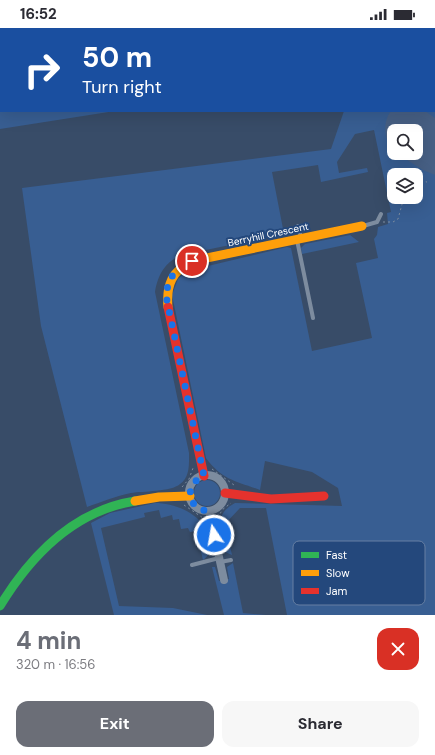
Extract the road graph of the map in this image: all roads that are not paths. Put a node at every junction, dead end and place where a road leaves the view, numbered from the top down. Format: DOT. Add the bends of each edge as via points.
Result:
graph roads {
  1 [pos="381,214"];
  2 [pos="298,226"];
  3 [pos="362,226"];
  4 [pos="299,239"];
  5 [pos="313,318"];
  6 [pos="204,476"];
  7 [pos="225,493"];
  8 [pos="190,496"];
  9 [pos="324,496"];
  10 [pos="209,511"];
  11 [pos="219,560"];
  12 [pos="231,560"];
  13 [pos="192,564"];
  14 [pos="224,580"];
  15 [pos="0,606"];
  1 -- 3 [label="lane" via="375,223"];
  2 -- 4 [label="lane"];
  3 -- 4 [label="street, Berryhill Crescent"];
  4 -- 5 [label="lane"];
  4 -- 6 [label="street, Berryhill Crescent" via="192,261 179,268 170,278 166,296 168,309"];
  6 -- 7 [label="street" via="221,482"];
  6 -- 8 [label="street" via="191,486"];
  7 -- 9 [label="street" via="271,499"];
  7 -- 10 [label="street" via="219,507"];
  8 -- 10 [label="street" via="194,506"];
  8 -- 15 [label="street" via="153,496 111,506 80,520 54,538 37,554"];
  10 -- 11 [label="street"];
  11 -- 12 [label="lane"];
  11 -- 13 [label="lane"];
  11 -- 14 [label="street"];
}
